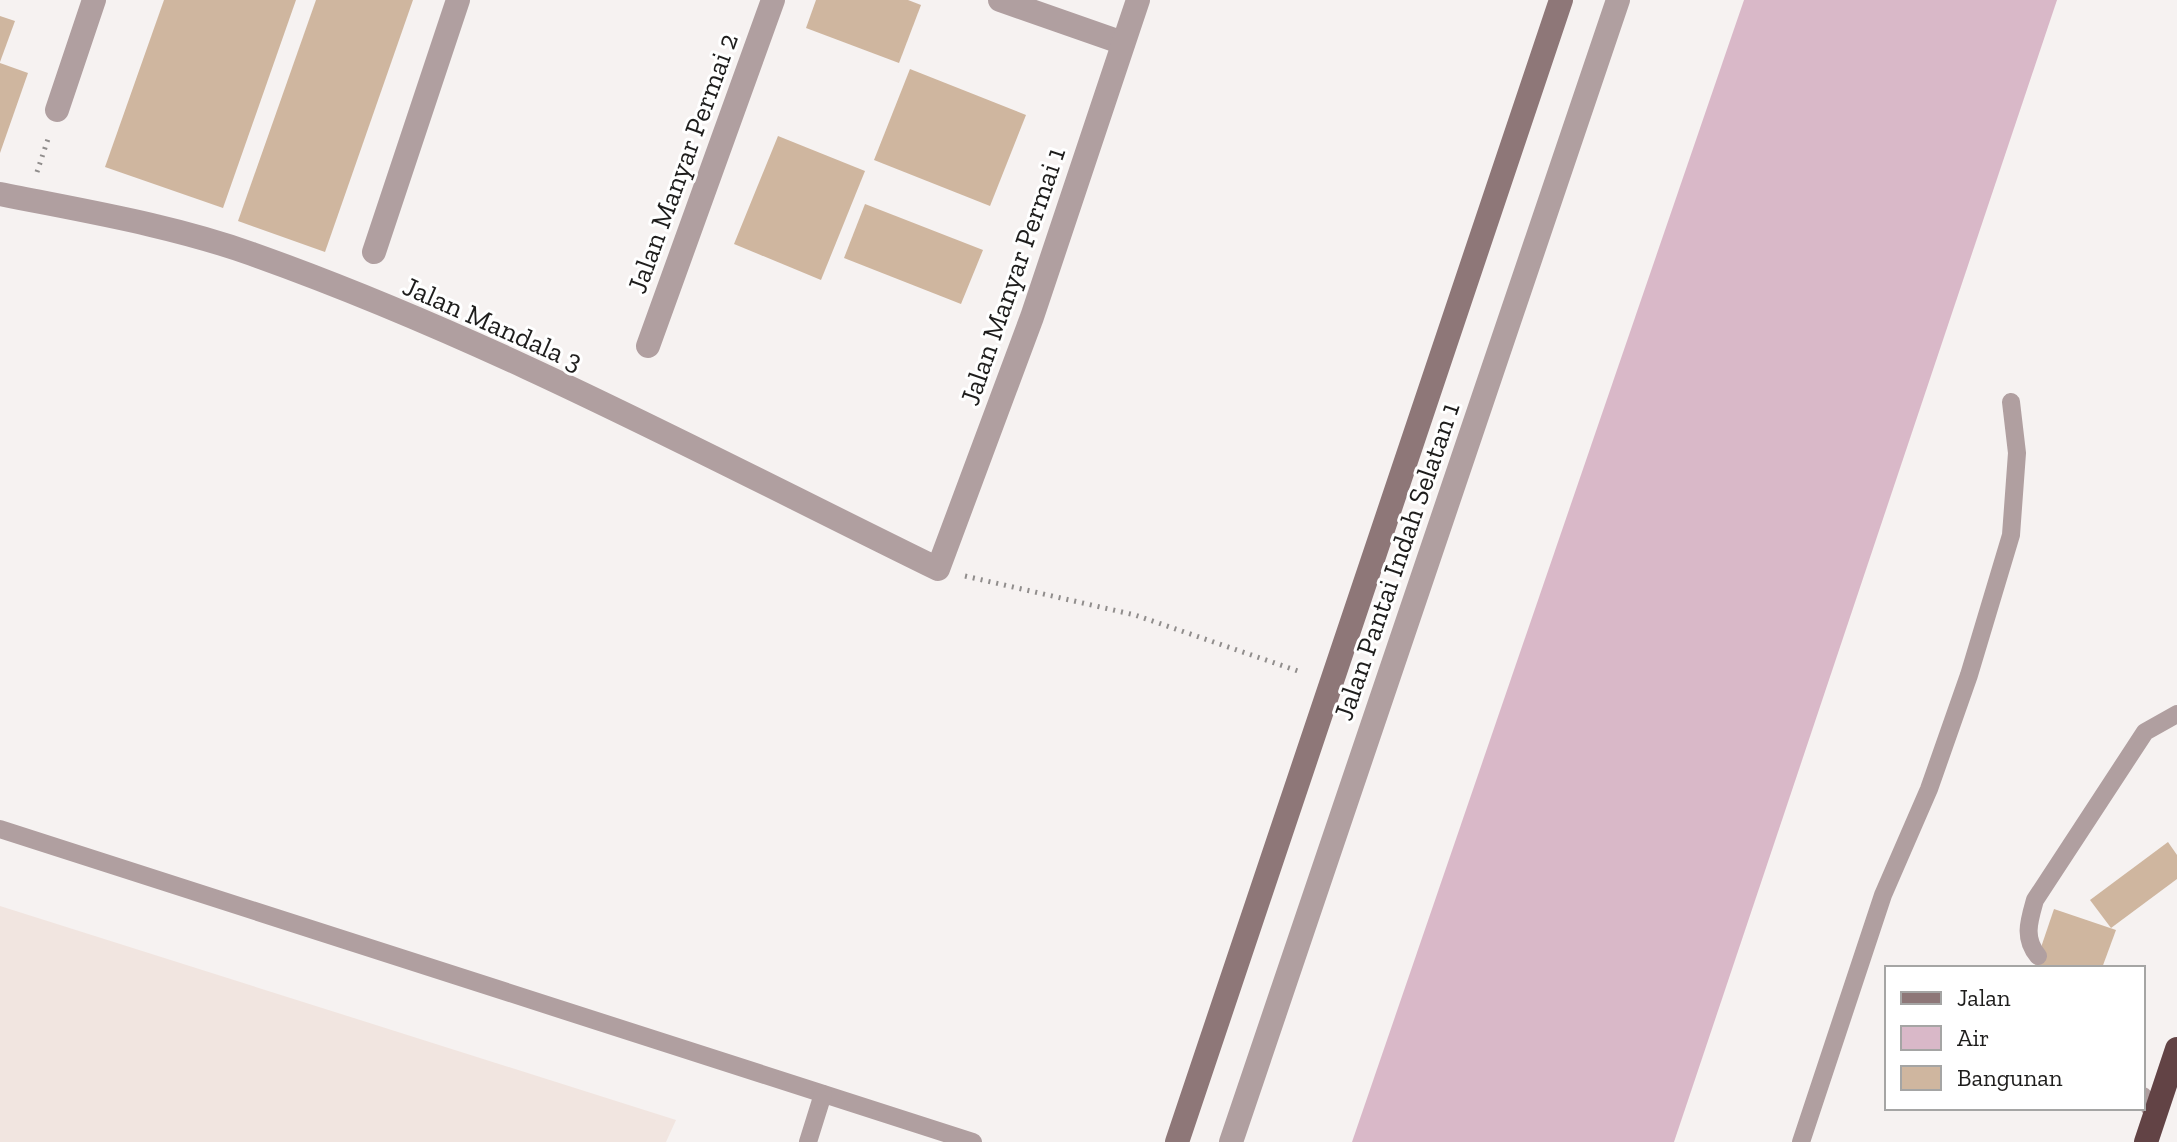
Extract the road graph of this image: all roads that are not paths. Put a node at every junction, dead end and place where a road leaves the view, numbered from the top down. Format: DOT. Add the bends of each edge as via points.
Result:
graph roads {
  1 [pos="94,0"];
  2 [pos="458,0"];
  3 [pos="773,0"];
  4 [pos="1000,0"];
  5 [pos="1138,0"];
  6 [pos="1561,0"];
  7 [pos="1618,0"];
  8 [pos="1123,43"];
  9 [pos="57,110"];
  10 [pos="0,194"];
  11 [pos="374,252"];
  12 [pos="648,346"];
  13 [pos="2011,402"];
  14 [pos="938,569"];
  15 [pos="2177,714"];
  16 [pos="0,829"];
  17 [pos="2038,956"];
  18 [pos="2177,1049"];
  19 [pos="823,1094"];
  20 [pos="2149,1106"];
  21 [pos="808,1142"];
  22 [pos="973,1142"];
  23 [pos="1177,1142"];
  24 [pos="1231,1142"];
  25 [pos="1801,1142"];
  26 [pos="2146,1142"];
  1 -- 9 [label="street"];
  2 -- 11 [label="street"];
  3 -- 12 [label="street, Jalan Manyar Permai 2"];
  4 -- 8 [label="street"];
  5 -- 8 [label="street, Jalan Manyar Permai 1"];
  6 -- 23 [label="street, Jalan Pantai Indah Selatan 1"];
  7 -- 24 [label="street, Jalan Pantai Indah Selatan 1"];
  8 -- 14 [label="street, Jalan Manyar Permai 1" via="1032,317"];
  10 -- 14 [label="street, Jalan Mandala 3" via="120,217 251,254 416,319"];
  13 -- 25 [label="lane" via="2017,453 2011,535 1969,675 1929,789 1883,895"];
  15 -- 17 [label="lane" via="2145,732 2035,900 2029,944"];
  16 -- 19 [label="lane"];
  18 -- 20 [label="highway"];
  19 -- 21 [label="lane"];
  19 -- 22 [label="lane"];
  20 -- 26 [label="highway"];
}
